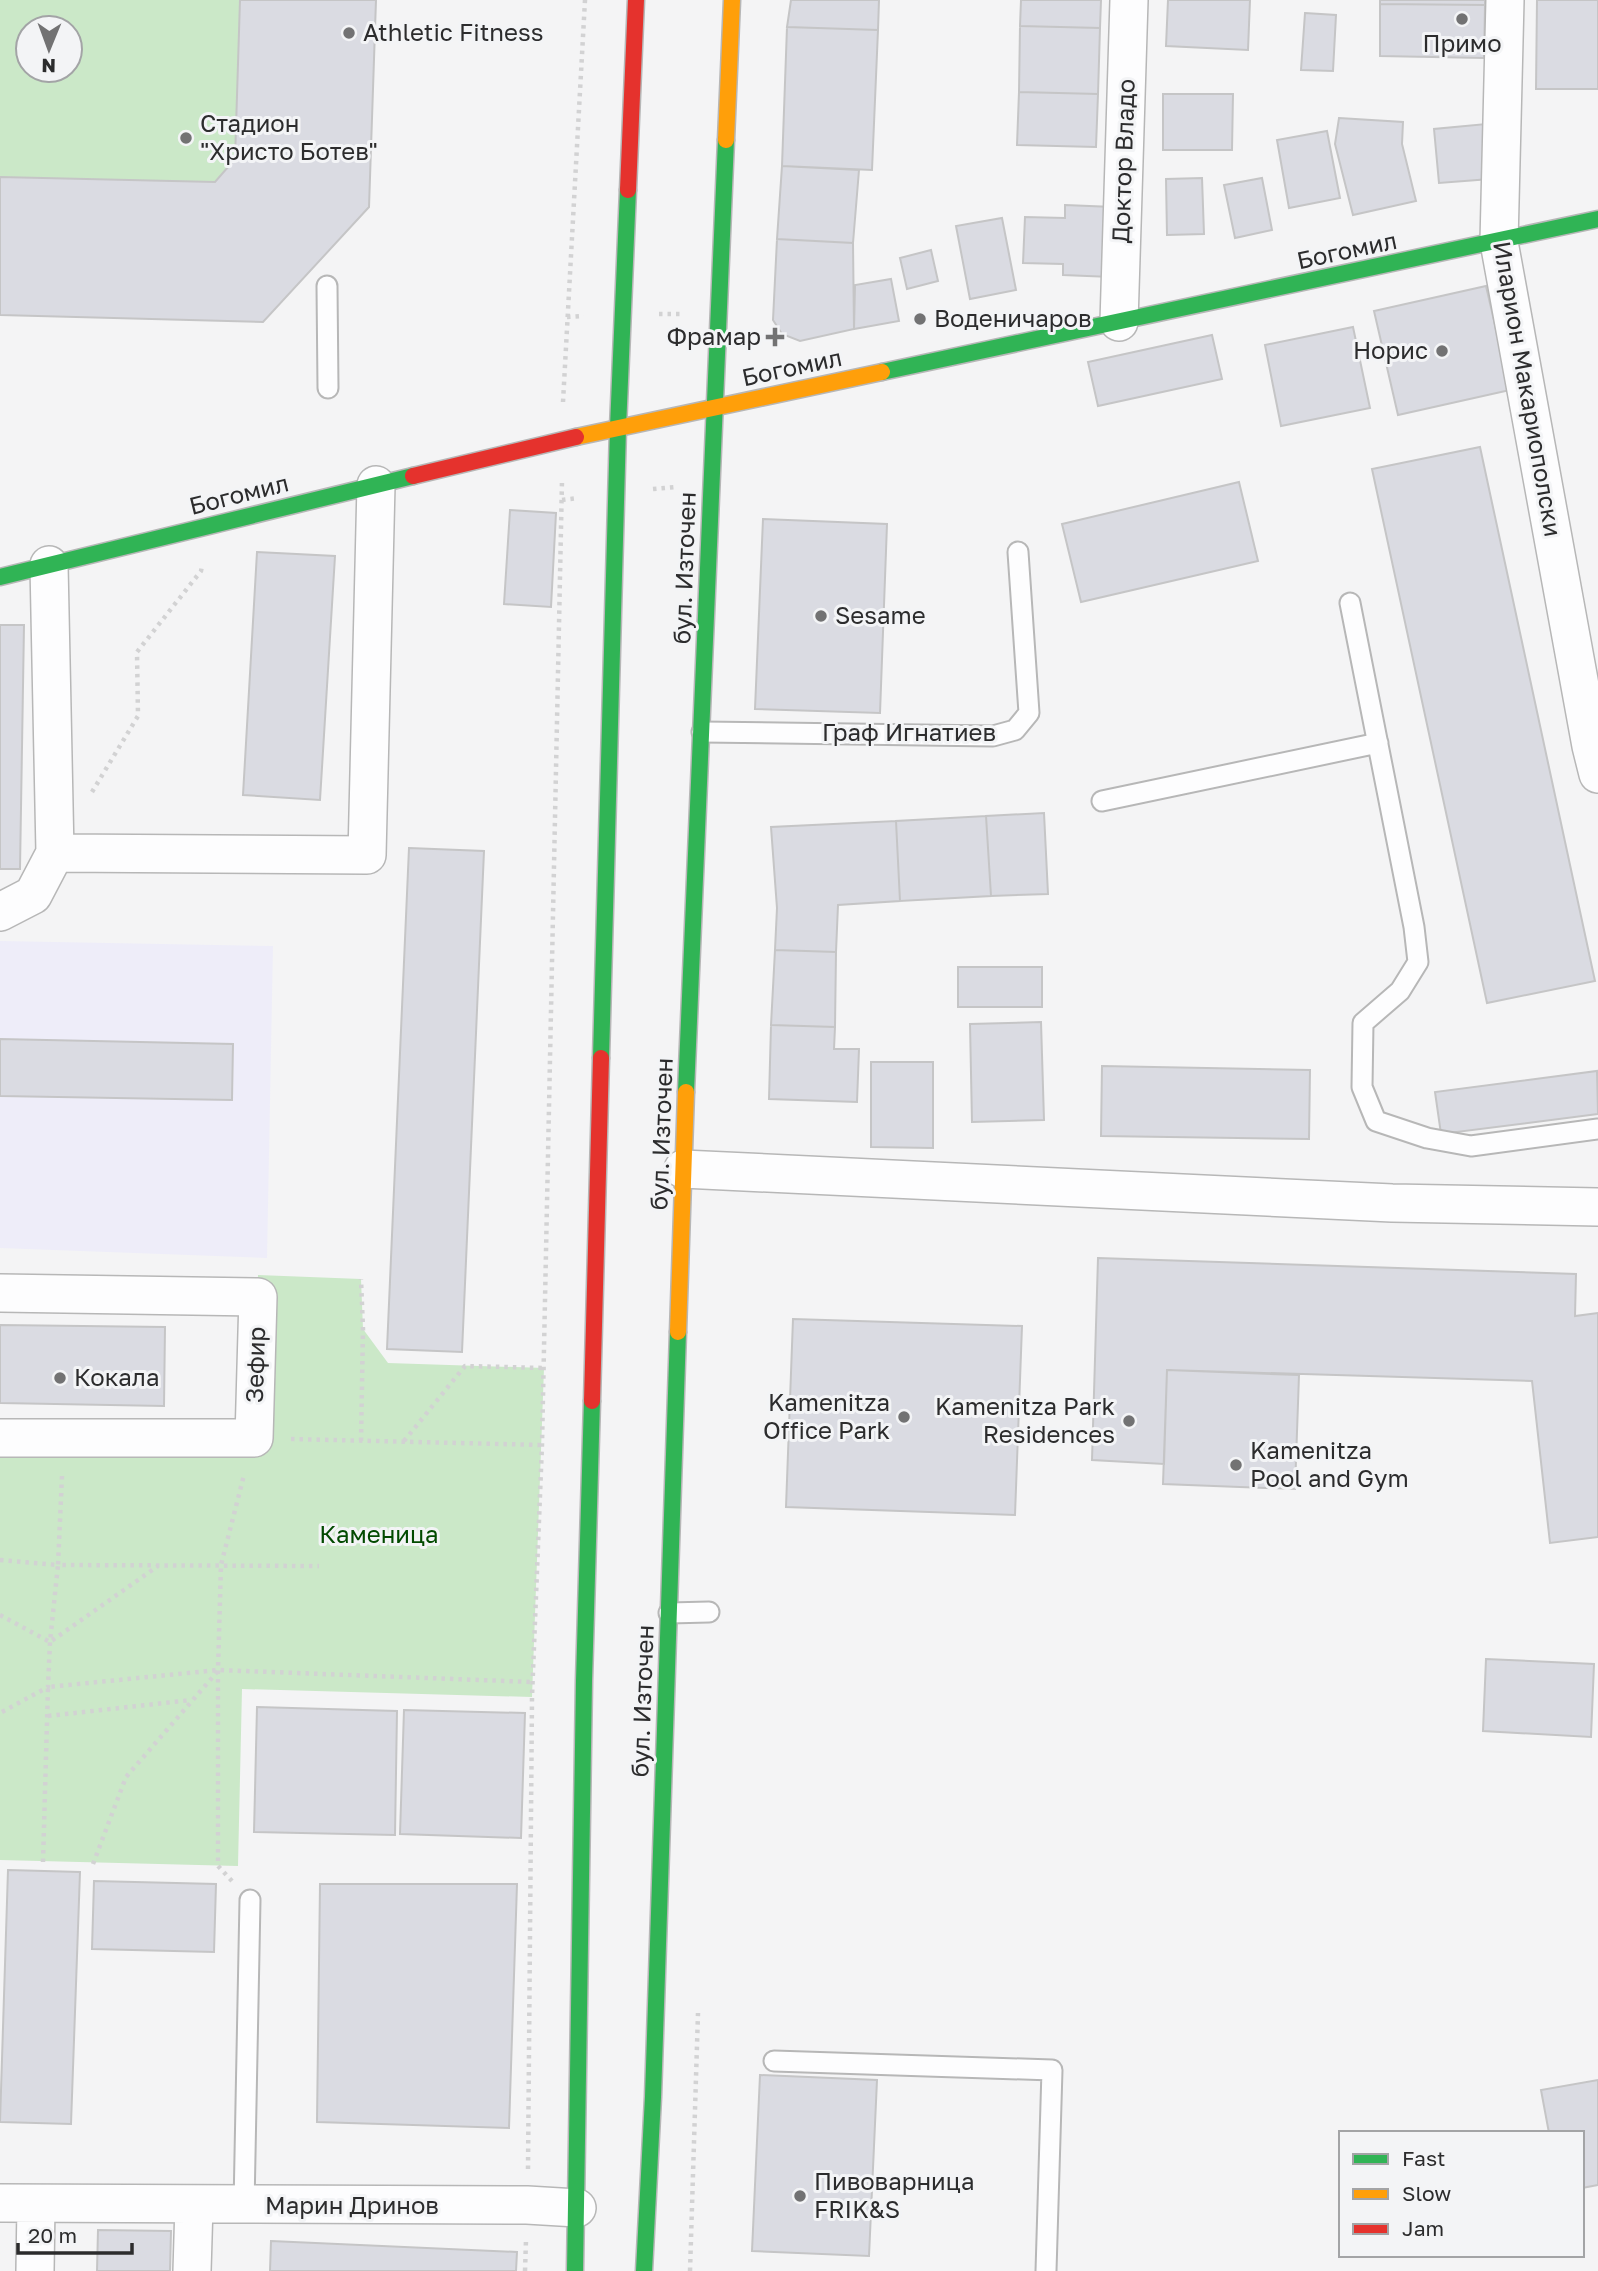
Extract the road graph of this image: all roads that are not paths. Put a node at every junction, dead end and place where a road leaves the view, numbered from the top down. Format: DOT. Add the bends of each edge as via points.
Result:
graph roads {
  1 [pos="636,0"];
  2 [pos="732,0"];
  3 [pos="1129,0"];
  4 [pos="1505,0"];
  5 [pos="1598,219"];
  6 [pos="1499,242"];
  7 [pos="327,286"];
  8 [pos="1119,322"];
  9 [pos="328,387"];
  10 [pos="714,408"];
  11 [pos="618,428"];
  12 [pos="376,485"];
  13 [pos="1018,552"];
  14 [pos="49,565"];
  15 [pos="0,577"];
  16 [pos="1350,603"];
  17 [pos="702,732"];
  18 [pos="1378,743"];
  19 [pos="1595,755"];
  20 [pos="1102,802"];
  21 [pos="55,853"];
  22 [pos="0,912"];
  23 [pos="1598,1129"];
  24 [pos="683,1169"];
  25 [pos="1598,1207"];
  26 [pos="0,1293"];
  27 [pos="0,1438"];
  28 [pos="709,1612"];
  29 [pos="669,1613"];
  30 [pos="250,1900"];
  31 [pos="774,2061"];
  32 [pos="0,2203"];
  33 [pos="36,2204"];
  34 [pos="194,2205"];
  35 [pos="244,2206"];
  36 [pos="578,2208"];
  37 [pos="35,2271"];
  38 [pos="192,2271"];
  39 [pos="575,2271"];
  40 [pos="644,2271"];
  41 [pos="1046,2271"];
  1 -- 11 [label="main road"];
  2 -- 10 [label="main road, бул. Източен"];
  3 -- 8 [label="street, Доктор Владо"];
  4 -- 6 [label="street, Иларион Макариополски"];
  5 -- 6 [label="main road, Богомил"];
  6 -- 8 [label="main road, Богомил"];
  6 -- 19 [label="street, Иларион Макариополски"];
  7 -- 9 [label="lane"];
  8 -- 10 [label="main road, Богомил"];
  10 -- 11 [label="main road, Богомил"];
  10 -- 17 [label="main road, бул. Източен"];
  11 -- 12 [label="main road, Богомил"];
  11 -- 36 [label="main road" via="584,1681"];
  12 -- 14 [label="main road, Богомил"];
  12 -- 21 [label="street" via="367,855"];
  13 -- 17 [label="lane, Граф Игнатиев" via="1029,713 1015,730 993,736"];
  14 -- 15 [label="main road, Богомил"];
  14 -- 21 [label="street"];
  16 -- 18 [label="lane"];
  17 -- 24 [label="main road, бул. Източен"];
  18 -- 20 [label="lane"];
  18 -- 23 [label="lane" via="1418,962 1400,991 1363,1023 1362,1087 1376,1121 1471,1146"];
  21 -- 22 [label="street" via="33,895"];
  24 -- 25 [label="street" via="1378,1202"];
  24 -- 29 [label="main road, бул. Източен"];
  26 -- 27 [label="street, Зефир" via="258,1297 254,1438"];
  28 -- 29 [label="lane"];
  29 -- 40 [label="main road, бул. Източен"];
  30 -- 35 [label="lane"];
  31 -- 41 [label="lane" via="1052,2070"];
  32 -- 33 [label="street, Марин Дринов"];
  33 -- 34 [label="street, Марин Дринов"];
  33 -- 37 [label="street"];
  34 -- 35 [label="street, Марин Дринов"];
  34 -- 38 [label="street"];
  35 -- 36 [label="street, Марин Дринов"];
  36 -- 39 [label="main road"];
}
